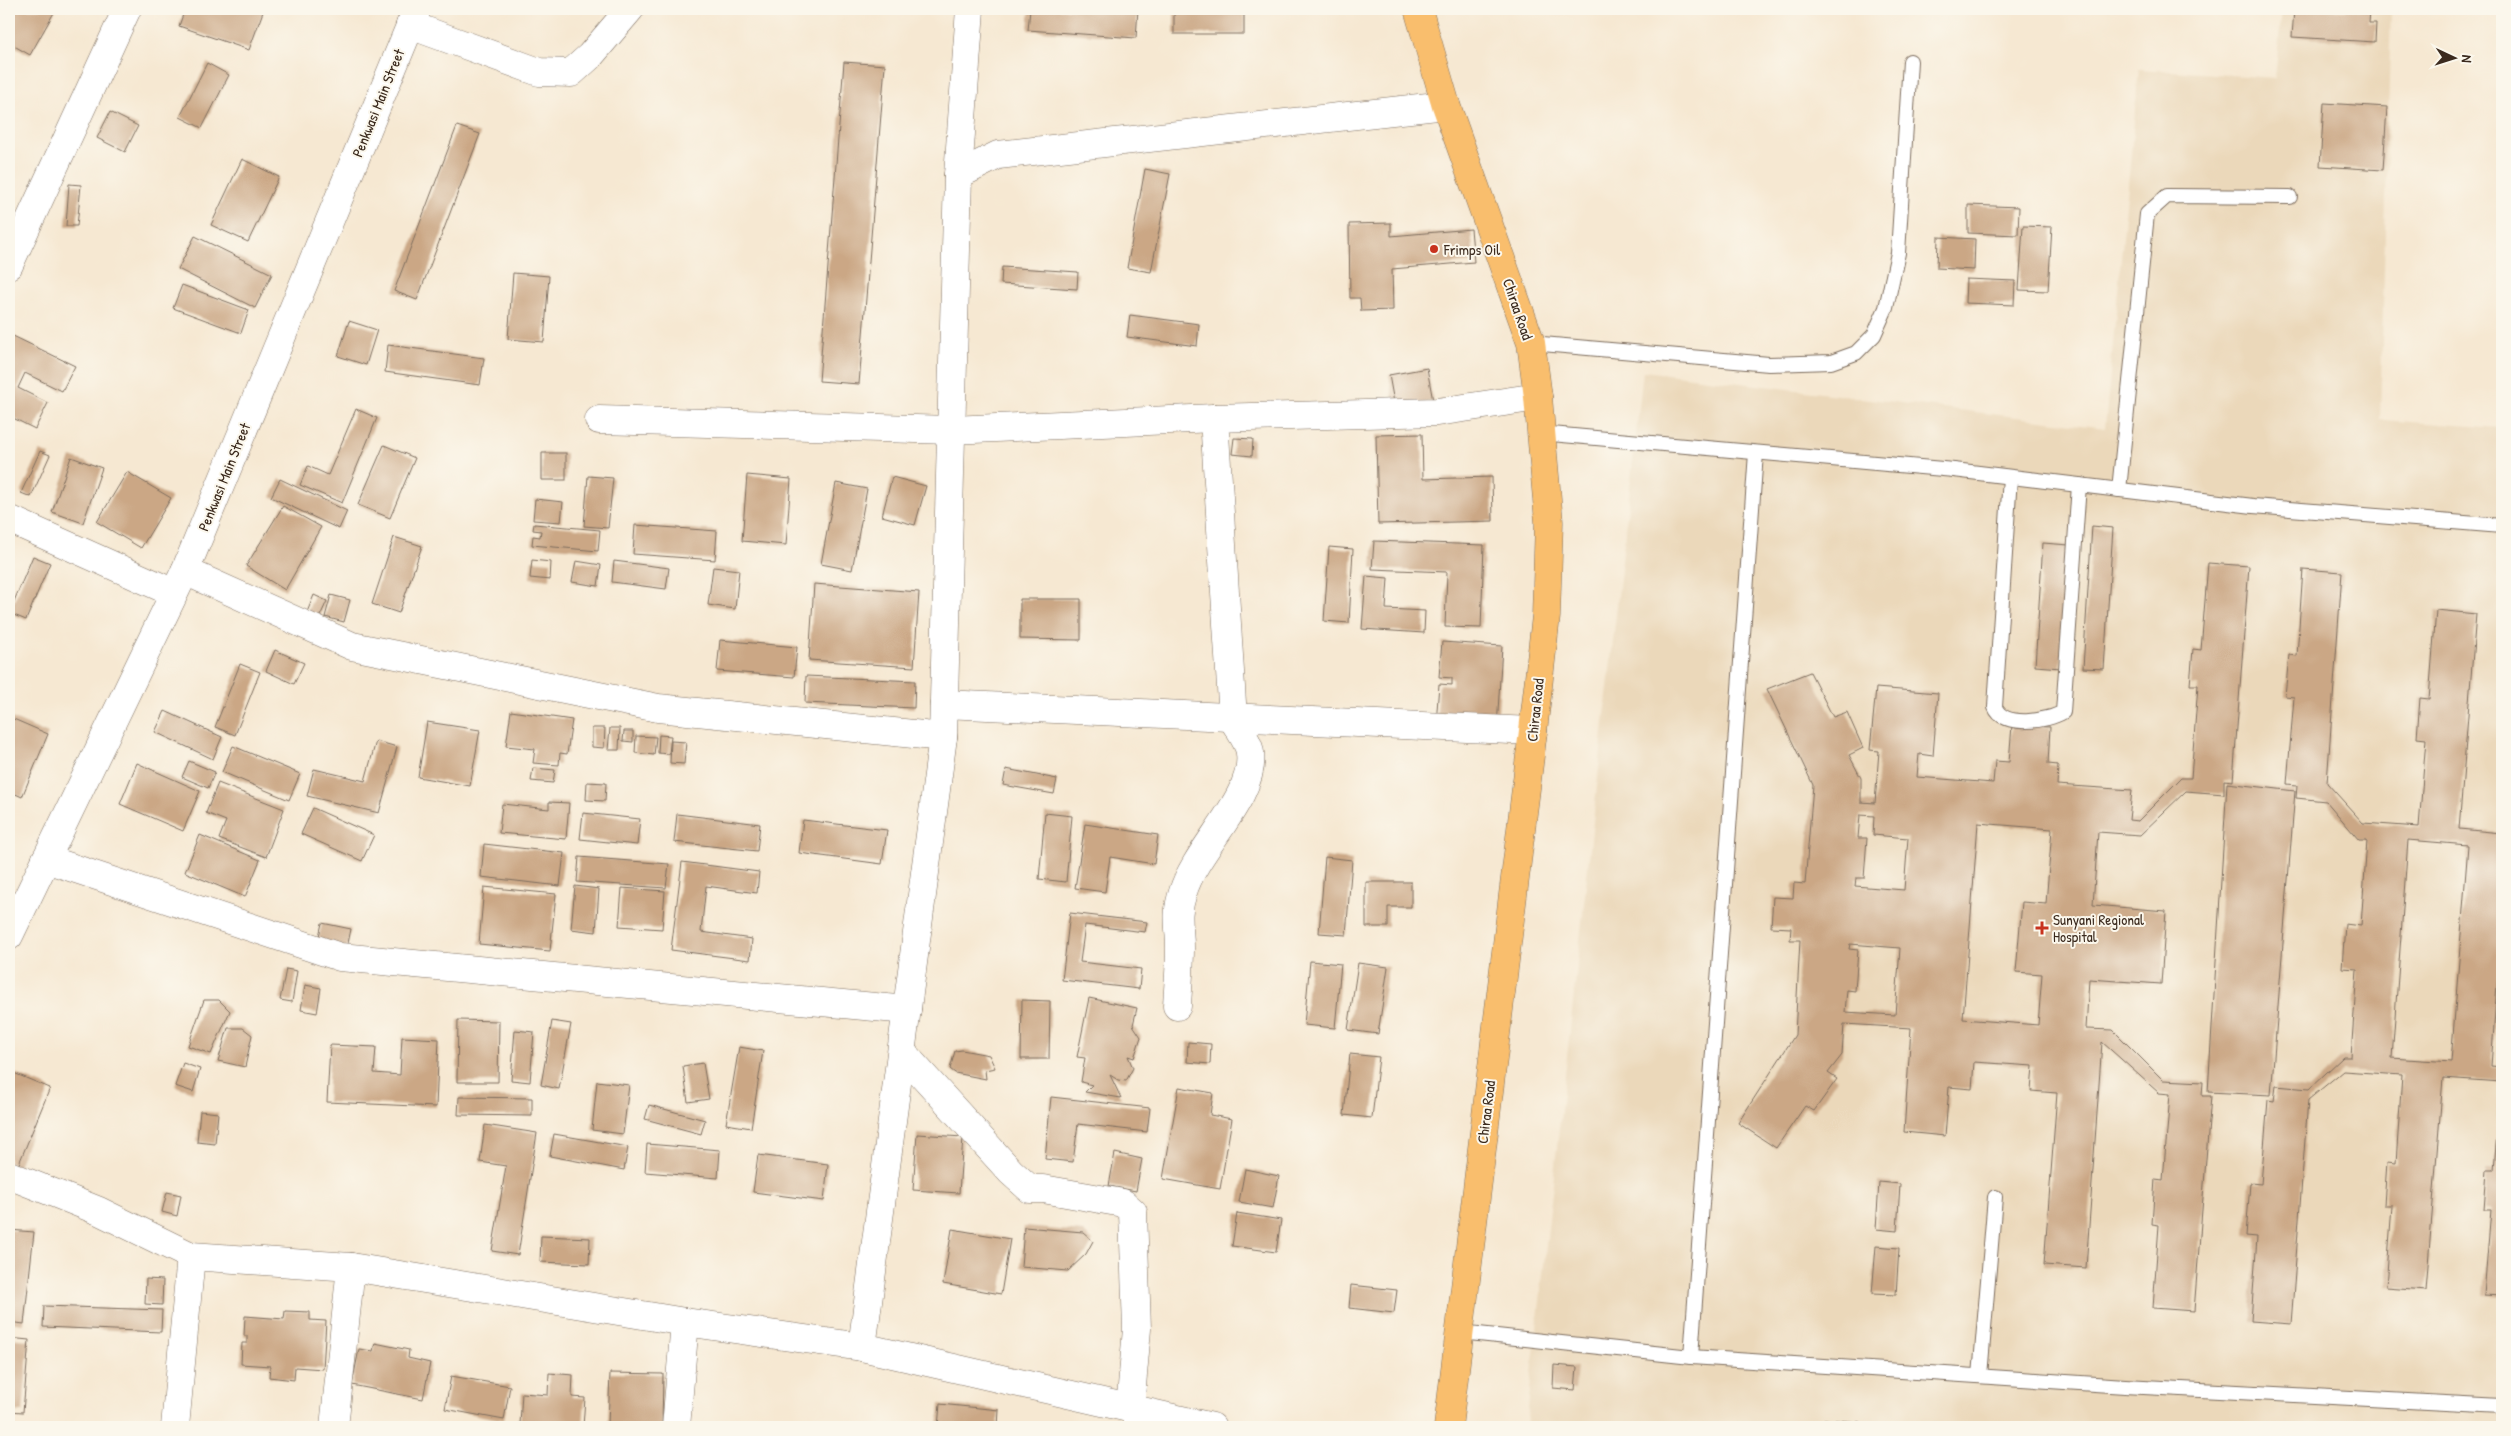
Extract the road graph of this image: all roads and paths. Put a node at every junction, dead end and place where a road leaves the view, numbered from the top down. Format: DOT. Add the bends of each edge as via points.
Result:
graph roads {
  1 [pos="127,9"];
  2 [pos="630,9"];
  3 [pos="970,9"];
  4 [pos="1418,9"];
  5 [pos="414,17"];
  6 [pos="1910,61"];
  7 [pos="1446,105"];
  8 [pos="958,175"];
  9 [pos="2290,197"];
  10 [pos="9,265"];
  11 [pos="1531,343"];
  12 [pos="1538,397"];
  13 [pos="1214,418"];
  14 [pos="599,420"];
  15 [pos="951,430"];
  16 [pos="1540,433"];
  17 [pos="1756,453"];
  18 [pos="2010,477"];
  19 [pos="2080,485"];
  20 [pos="2119,490"];
  21 [pos="9,518"];
  22 [pos="2502,526"];
  23 [pos="180,582"];
  24 [pos="944,704"];
  25 [pos="1233,719"];
  26 [pos="1533,731"];
  27 [pos="943,737"];
  28 [pos="46,859"];
  29 [pos="9,936"];
  30 [pos="1176,1006"];
  31 [pos="907,1010"];
  32 [pos="902,1052"];
  33 [pos="9,1175"];
  34 [pos="1995,1197"];
  35 [pos="191,1256"];
  36 [pos="351,1267"];
  37 [pos="685,1322"];
  38 [pos="1460,1332"];
  39 [pos="862,1347"];
  40 [pos="1691,1357"];
  41 [pos="1980,1376"];
  42 [pos="2502,1406"];
  43 [pos="1130,1408"];
  44 [pos="175,1427"];
  45 [pos="334,1427"];
  46 [pos="676,1427"];
  47 [pos="1212,1427"];
  48 [pos="1448,1427"];
  1 -- 10 [label="street"];
  2 -- 5 [label="street" via="571,73 540,72"];
  3 -- 8 [label="street"];
  4 -- 7 [label="highway, Chiraa Road"];
  5 -- 23 [label="street, Penkwasi Main Street"];
  6 -- 11 [label="lane" via="1898,253 1886,308 1874,335 1856,353 1831,362 1769,364"];
  7 -- 8 [label="street" via="998,156"];
  7 -- 11 [label="highway, Chiraa Road"];
  8 -- 15 [label="street"];
  9 -- 20 [label="lane" via="2167,196 2147,214"];
  11 -- 12 [label="highway, Chiraa Road"];
  12 -- 13 [label="street" via="1437,412"];
  12 -- 16 [label="highway, Chiraa Road"];
  13 -- 15 [label="street"];
  13 -- 25 [label="street"];
  14 -- 15 [label="street"];
  15 -- 24 [label="street"];
  16 -- 17 [label="lane"];
  16 -- 26 [label="highway, Chiraa Road" via="1549,522 1546,616"];
  17 -- 18 [label="lane"];
  17 -- 40 [label="lane"];
  18 -- 19 [label="lane"];
  18 -- 19 [label="lane" via="1995,707 2000,713 2022,721 2043,720 2063,712"];
  19 -- 20 [label="lane"];
  20 -- 22 [label="lane" via="2253,506"];
  21 -- 23 [label="street"];
  23 -- 27 [label="street" via="352,646 658,708"];
  23 -- 28 [label="street, Penkwasi Main Street"];
  24 -- 25 [label="street"];
  24 -- 27 [label="street"];
  25 -- 26 [label="street"];
  25 -- 30 [label="street" via="1250,751 1250,774 1241,795 1189,872 1176,921 1180,947"];
  26 -- 38 [label="highway, Chiraa Road"];
  27 -- 31 [label="street"];
  28 -- 29 [label="street, Penkwasi Main Street"];
  28 -- 31 [label="street" via="340,957"];
  31 -- 32 [label="street"];
  32 -- 39 [label="street"];
  32 -- 43 [label="street" via="1030,1189 1123,1203 1133,1212 1137,1329"];
  33 -- 35 [label="street" via="99,1211"];
  34 -- 41 [label="lane"];
  35 -- 36 [label="street"];
  35 -- 44 [label="street"];
  36 -- 37 [label="street"];
  36 -- 45 [label="street"];
  37 -- 39 [label="street"];
  37 -- 46 [label="street"];
  38 -- 40 [label="lane"];
  38 -- 48 [label="highway, Chiraa Road"];
  39 -- 43 [label="street"];
  40 -- 41 [label="lane"];
  41 -- 42 [label="lane"];
  43 -- 47 [label="street"];
}
